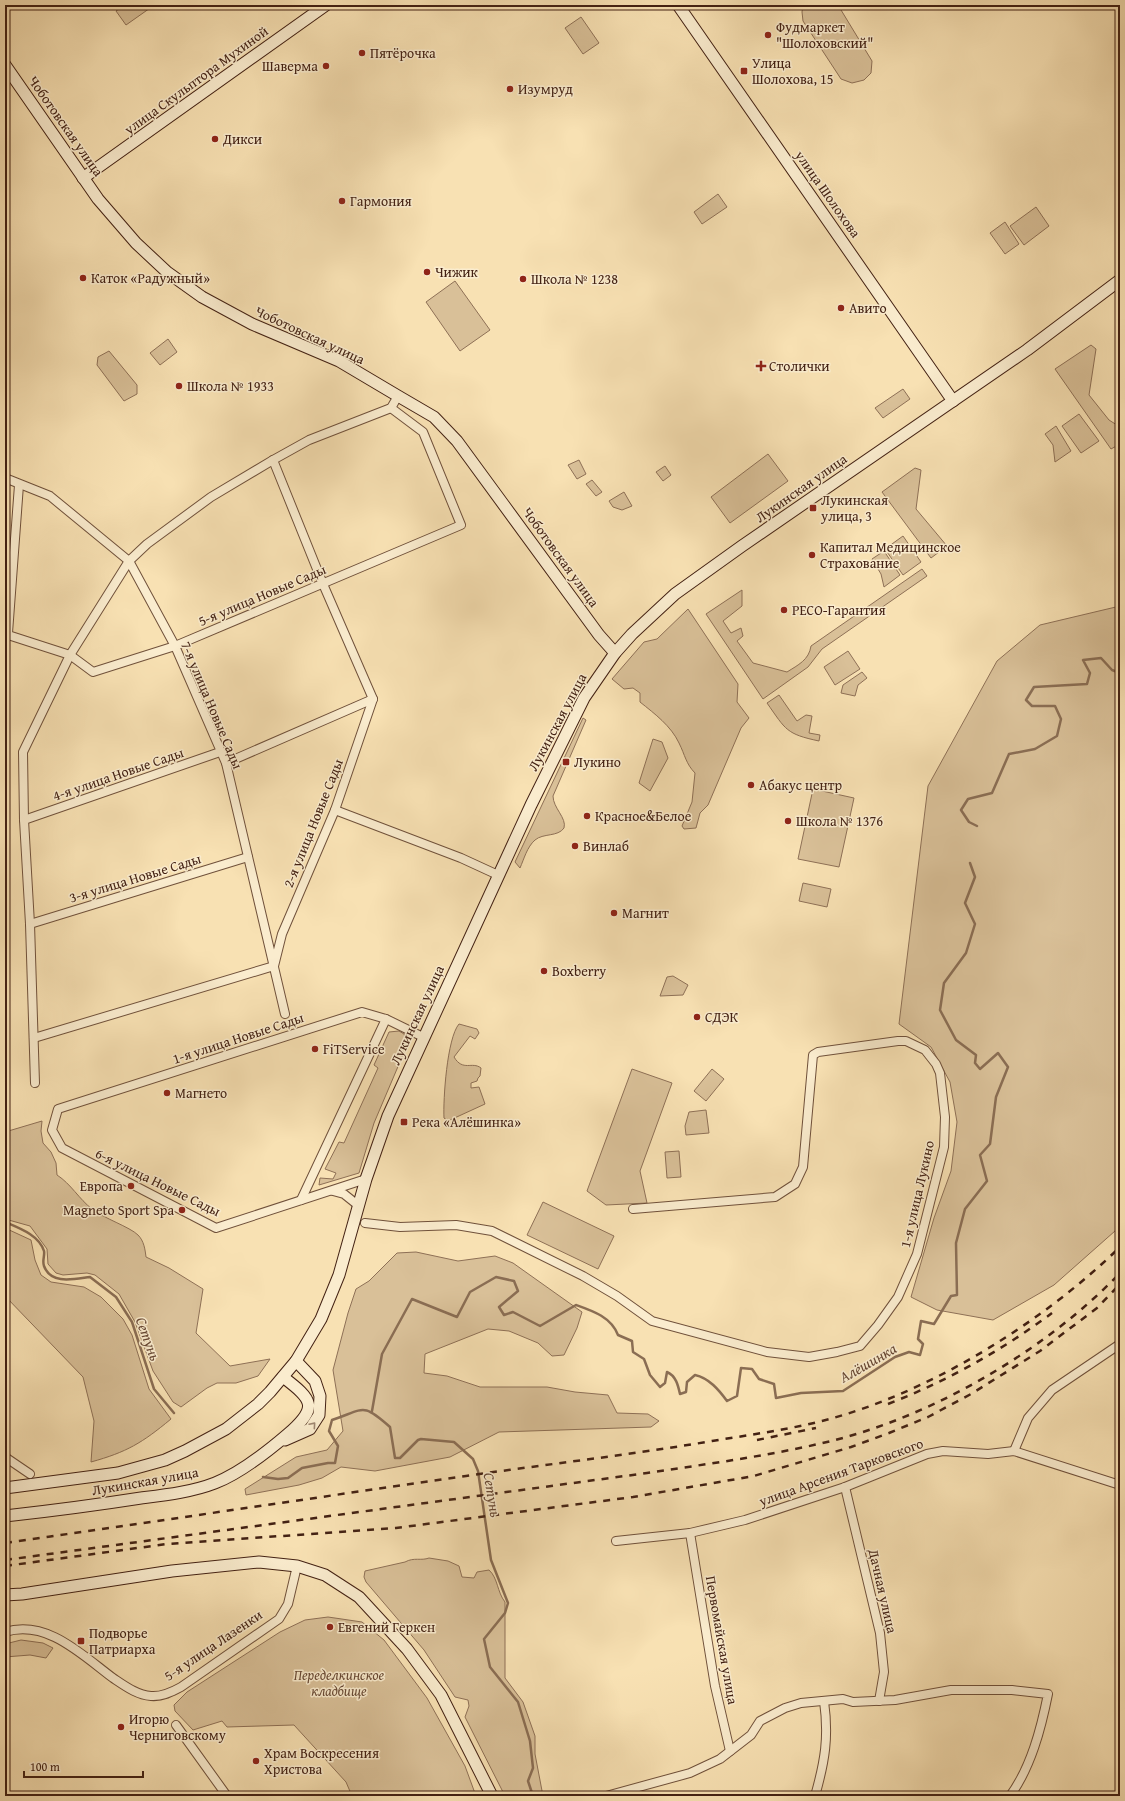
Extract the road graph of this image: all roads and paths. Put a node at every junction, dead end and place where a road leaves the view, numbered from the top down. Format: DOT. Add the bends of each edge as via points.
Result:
graph roads {
  1 [pos="326,5"];
  2 [pos="678,5"];
  3 [pos="5,65"];
  4 [pos="83,178"];
  5 [pos="1120,280"];
  6 [pos="398,396"];
  7 [pos="953,401"];
  8 [pos="391,408"];
  9 [pos="273,460"];
  10 [pos="5,478"];
  11 [pos="19,485"];
  12 [pos="129,561"];
  13 [pos="323,584"];
  14 [pos="7,633"];
  15 [pos="175,646"];
  16 [pos="615,653"];
  17 [pos="70,655"];
  18 [pos="373,699"];
  19 [pos="220,752"];
  20 [pos="226,763"];
  21 [pos="335,810"];
  22 [pos="24,820"];
  23 [pos="248,857"];
  24 [pos="498,875"];
  25 [pos="30,924"];
  26 [pos="274,966"];
  27 [pos="285,1014"];
  28 [pos="386,1019"];
  29 [pos="423,1037"];
  30 [pos="34,1038"];
  31 [pos="34,1083"];
  32 [pos="58,1109"];
  33 [pos="366,1179"];
  34 [pos="333,1190"];
  35 [pos="300,1200"];
  36 [pos="359,1206"];
  37 [pos="634,1209"];
  38 [pos="366,1223"];
  39 [pos="1120,1344"];
  40 [pos="296,1361"];
  41 [pos="284,1377"];
  42 [pos="279,1442"];
  43 [pos="1014,1451"];
  44 [pos="5,1457"];
  45 [pos="30,1474"];
  46 [pos="1120,1485"];
  47 [pos="845,1487"];
  48 [pos="5,1488"];
  49 [pos="5,1516"];
  50 [pos="690,1533"];
  51 [pos="616,1541"];
  52 [pos="297,1566"];
  53 [pos="5,1595"];
  54 [pos="5,1632"];
  55 [pos="824,1700"];
  56 [pos="879,1701"];
  57 [pos="176,1725"];
  58 [pos="730,1751"];
  59 [pos="227,1796"];
  60 [pos="492,1796"];
  61 [pos="606,1796"];
  62 [pos="815,1796"];
  63 [pos="1010,1796"];
  1 -- 4 [label="main road, улица Скульптора Мухиной"];
  2 -- 7 [label="main road, улица Шолохова"];
  3 -- 4 [label="main road, Чоботовская улица"];
  4 -- 6 [label="main road, Чоботовская улица" via="136,243 168,272 202,297 252,324 339,361"];
  5 -- 7 [label="main road, Лукинская улица" via="1027,350"];
  6 -- 8 [label="street"];
  6 -- 16 [label="main road, Чоботовская улица" via="434,417 457,441 599,635"];
  7 -- 16 [label="main road, Лукинская улица" via="675,594"];
  8 -- 9 [label="street" via="309,440"];
  8 -- 13 [label="street, 5-я улица Новые Сады" via="423,432 461,525"];
  9 -- 12 [label="street" via="211,497 147,544"];
  9 -- 13 [label="street"];
  10 -- 11 [label="street, 7-я улица Новые Сады"];
  11 -- 12 [label="street, 7-я улица Новые Сады" via="50,496"];
  11 -- 14 [label="street"];
  12 -- 15 [label="street, 7-я улица Новые Сады"];
  12 -- 17 [label="street"];
  13 -- 15 [label="street, 5-я улица Новые Сады"];
  13 -- 18 [label="street"];
  14 -- 17 [label="street, 5-я улица Новые Сады"];
  15 -- 17 [label="street, 5-я улица Новые Сады" via="93,672"];
  15 -- 19 [label="street, 7-я улица Новые Сады"];
  16 -- 24 [label="main road, Лукинская улица" via="581,705"];
  17 -- 22 [label="street" via="23,752"];
  18 -- 20 [label="street"];
  18 -- 21 [label="street, 2-я улица Новые Сады"];
  19 -- 20 [label="street, 7-я улица Новые Сады"];
  19 -- 22 [label="street, 4-я улица Новые Сады"];
  20 -- 23 [label="street, 7-я улица Новые Сады"];
  21 -- 24 [label="street" via="461,858"];
  21 -- 26 [label="street, 2-я улица Новые Сады" via="282,934"];
  22 -- 25 [label="street"];
  23 -- 25 [label="street, 3-я улица Новые Сады"];
  23 -- 26 [label="street, 7-я улица Новые Сады"];
  24 -- 29 [label="main road, Лукинская улица"];
  25 -- 30 [label="street"];
  26 -- 27 [label="street, 7-я улица Новые Сады"];
  26 -- 30 [label="street"];
  28 -- 29 [label="street, 1-я улица Новые Сады"];
  28 -- 32 [label="street, 1-я улица Новые Сады" via="362,1012"];
  28 -- 35 [label="street"];
  29 -- 33 [label="main road, Лукинская улица" via="388,1116"];
  30 -- 31 [label="street"];
  32 -- 35 [label="street, 6-я улица Новые Сады" via="52,1130 62,1148 216,1228"];
  33 -- 34 [label="street, 6-я улица Новые Сады"];
  33 -- 36 [label="main road, Лукинская улица"];
  34 -- 35 [label="street, 6-я улица Новые Сады"];
  34 -- 36 [label="street" via="344,1194"];
  36 -- 40 [label="main road, Лукинская улица" via="333,1292 321,1319"];
  37 -- 38 [label="street, 1-я улица Лукино" via="775,1197 795,1184 803,1167 813,1055 818,1052 902,1041 925,1050 936,1064 940,1073 945,1117 944,1147 917,1254 898,1297 860,1346 809,1357 767,1352 652,1321 583,1276 492,1231 456,1225 400,1227"];
  39 -- 43 [label="street" via="1052,1390 1028,1418"];
  40 -- 41 [label="main road, Лукинская улица"];
  42 -- 40 [label="main road, Лукинская улица, one-way" via="306,1432 314,1426 319,1415 320,1396 315,1381"];
  41 -- 42 [label="main road, Лукинская улица" via="304,1394 308,1410 304,1420"];
  41 -- 48 [label="main road, Лукинская улица" via="235,1424 164,1460 118,1473"];
  42 -- 49 [label="main road, Лукинская улица" via="237,1471 216,1483 200,1488 86,1507"];
  43 -- 46 [label="street, улица Арсения Тарковского"];
  43 -- 47 [label="street, улица Арсения Тарковского" via="988,1454 942,1451 927,1454"];
  44 -- 45 [label="street"];
  47 -- 50 [label="street, улица Арсения Тарковского" via="746,1520"];
  47 -- 56 [label="street, Дачная улица" via="880,1633 884,1672"];
  50 -- 51 [label="street, улица Арсения Тарковского"];
  50 -- 58 [label="street, Первомайская улица" via="715,1686"];
  52 -- 53 [label="main road" via="268,1562 220,1566"];
  52 -- 54 [label="street, 5-я улица Лазенки" via="288,1604 279,1619 168,1693 152,1696 131,1690 61,1640 45,1632 29,1629"];
  52 -- 60 [label="main road" via="325,1575 341,1584 380,1618 404,1645 441,1695"];
  55 -- 56 [label="street"];
  55 -- 58 [label="street" via="785,1708 760,1722 751,1735"];
  55 -- 62 [label="street" via="827,1725 824,1764"];
  56 -- 63 [label="street" via="951,1690 1012,1690 1048,1694 1042,1726"];
  57 -- 59 [label="street"];
  58 -- 61 [label="street" via="720,1759 690,1773"];
}
